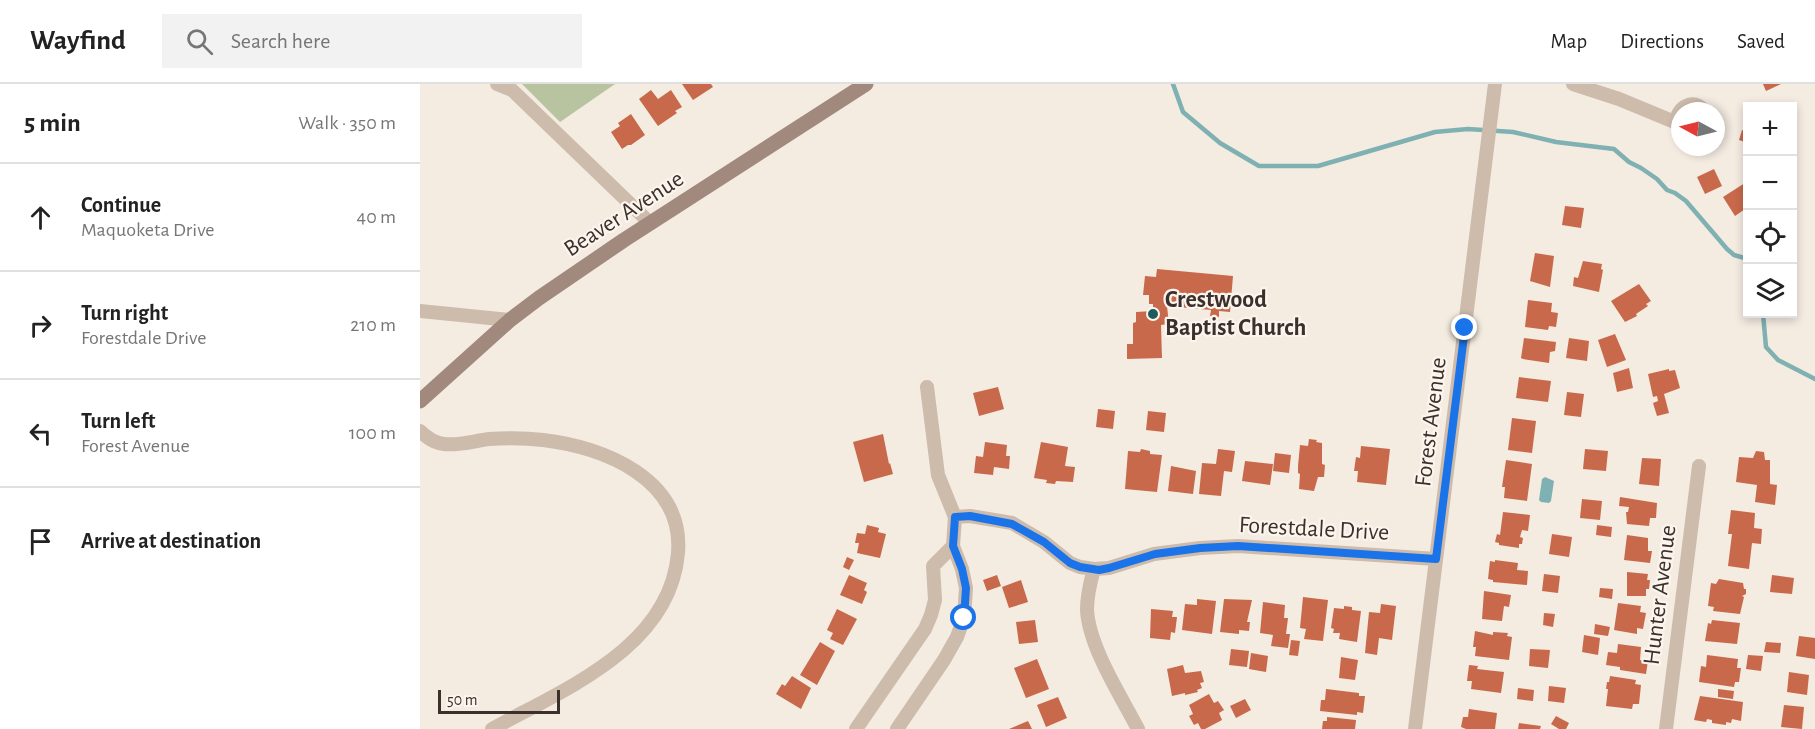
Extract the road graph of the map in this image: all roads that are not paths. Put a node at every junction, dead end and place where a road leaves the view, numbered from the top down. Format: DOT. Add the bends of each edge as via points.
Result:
graph roads {
  1 [pos="496,84"];
  2 [pos="866,84"];
  3 [pos="1573,84"];
  4 [pos="1495,85"];
  5 [pos="1671,123"];
  6 [pos="650,223"];
  7 [pos="420,310"];
  8 [pos="510,320"];
  9 [pos="927,387"];
  10 [pos="420,401"];
  11 [pos="420,431"];
  12 [pos="1699,466"];
  13 [pos="955,517"];
  14 [pos="953,546"];
  15 [pos="1436,559"];
  16 [pos="1094,569"];
  17 [pos="492,729"];
  18 [pos="856,729"];
  19 [pos="897,729"];
  20 [pos="1138,729"];
  21 [pos="1415,729"];
  22 [pos="1666,729"];
  1 -- 6 [label="street" via="512,90"];
  2 -- 6 [label="main road, Beaver Avenue"];
  3 -- 5 [label="street"];
  4 -- 15 [label="street, Forest Avenue"];
  6 -- 8 [label="main road, Beaver Avenue"];
  7 -- 8 [label="street"];
  8 -- 10 [label="main road, Beaver Avenue"];
  9 -- 13 [label="street" via="938,475"];
  11 -- 17 [label="street" via="443,444 489,439 544,440 596,452 644,476 663,500 675,527 678,547 671,587 629,647 593,673"];
  12 -- 22 [label="street, Hunter Avenue"];
  13 -- 14 [label="street"];
  13 -- 16 [label="street, Forestdale Drive" via="1012,524 1070,563"];
  14 -- 18 [label="street" via="933,566 935,600 924,629"];
  14 -- 19 [label="street" via="966,588 964,618 944,660"];
  15 -- 16 [label="street, Forestdale Drive" via="1238,546 1155,554"];
  15 -- 21 [label="street, Forest Avenue"];
  16 -- 20 [label="street" via="1087,610 1093,642"];
}
